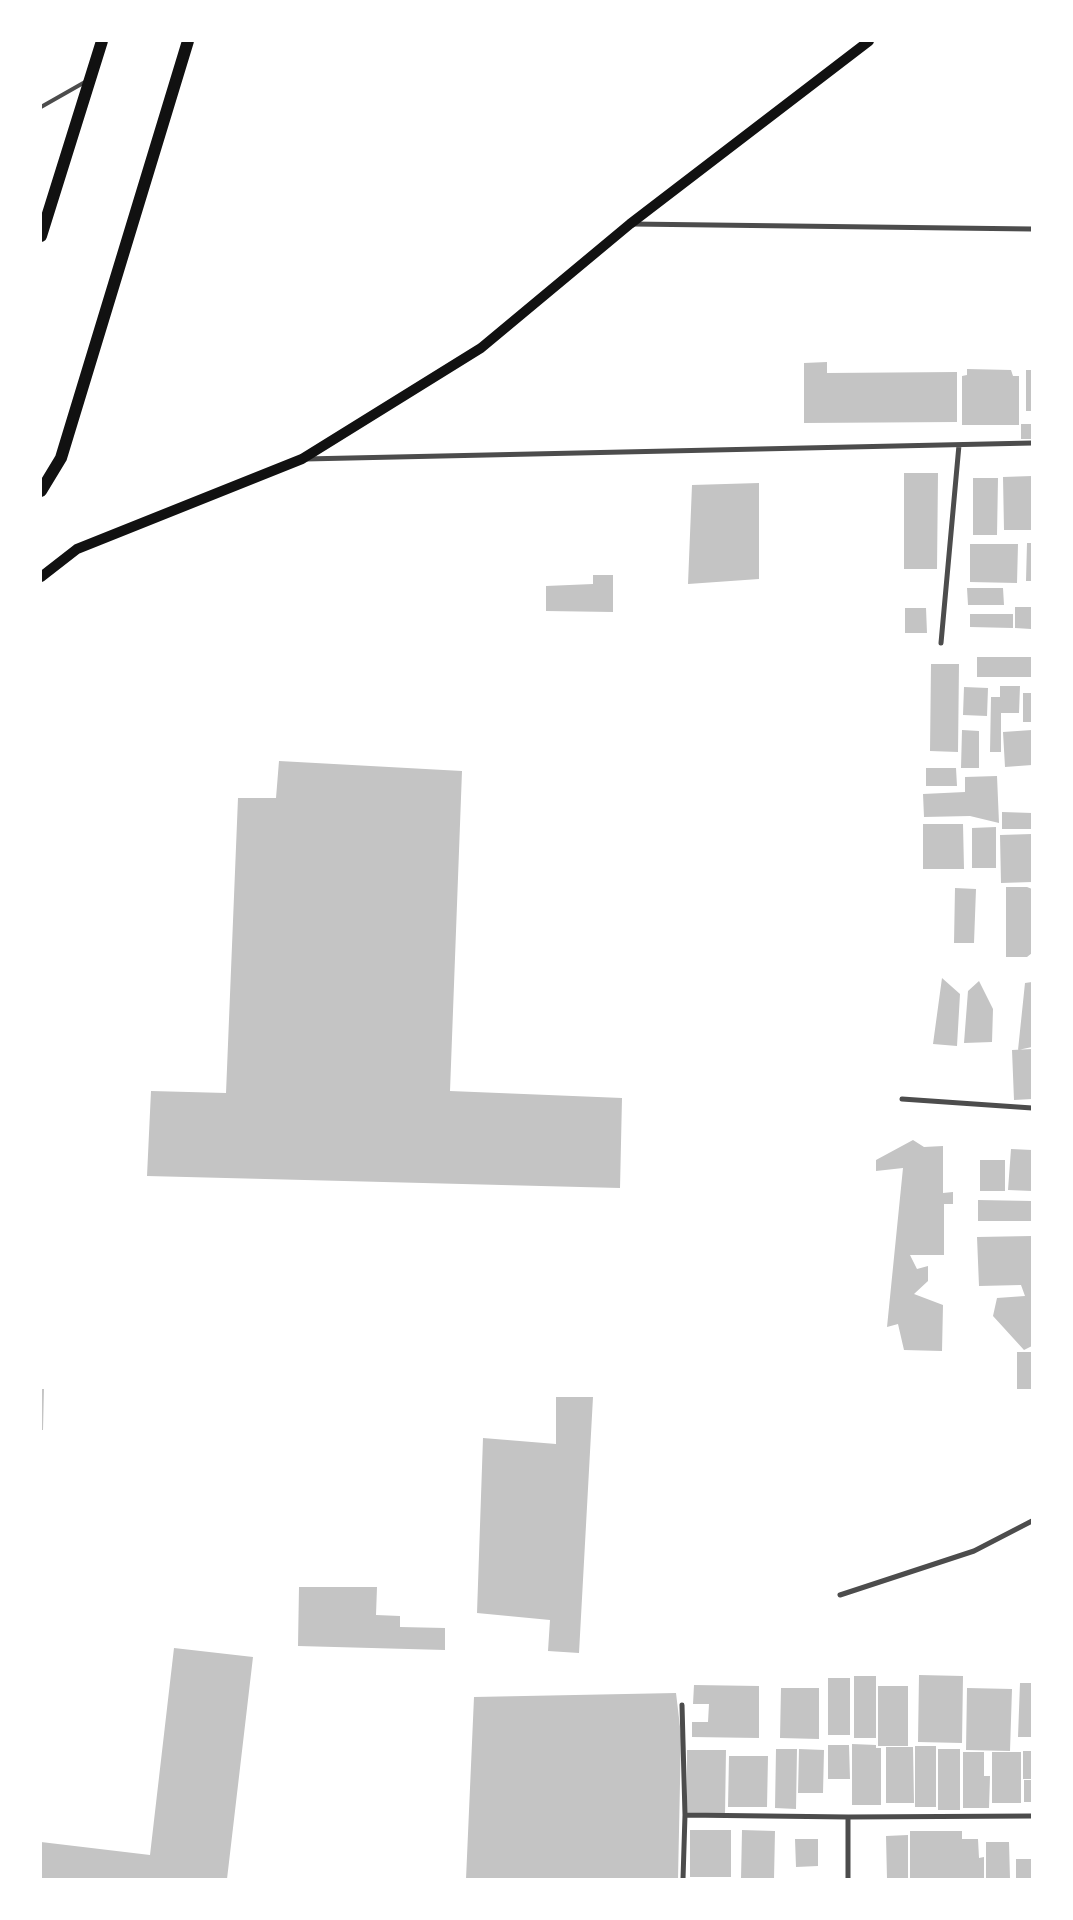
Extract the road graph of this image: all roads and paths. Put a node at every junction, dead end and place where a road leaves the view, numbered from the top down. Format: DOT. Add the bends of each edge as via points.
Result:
graph roads {
  1 [pos="102,41"];
  2 [pos="188,41"];
  3 [pos="869,41"];
  4 [pos="90,80"];
  5 [pos="41,107"];
  6 [pos="630,224"];
  7 [pos="1032,229"];
  8 [pos="41,236"];
  9 [pos="1032,443"];
  10 [pos="959,445"];
  11 [pos="302,459"];
  12 [pos="41,491"];
  13 [pos="41,577"];
  14 [pos="941,643"];
  15 [pos="902,1099"];
  16 [pos="1032,1108"];
  17 [pos="1032,1521"];
  18 [pos="840,1595"];
  19 [pos="682,1705"];
  20 [pos="684,1815"];
  21 [pos="1032,1816"];
  22 [pos="848,1817"];
  23 [pos="683,1879"];
  24 [pos="848,1879"];
  1 -- 4 [label="main road"];
  2 -- 12 [label="main road" via="61,458"];
  3 -- 6 [label="main road"];
  4 -- 5 [label="lane"];
  4 -- 8 [label="main road"];
  6 -- 7 [label="street"];
  6 -- 11 [label="main road" via="481,348"];
  9 -- 10 [label="street"];
  10 -- 11 [label="street"];
  10 -- 14 [label="street"];
  11 -- 13 [label="main road" via="77,549"];
  15 -- 16 [label="street"];
  17 -- 18 [label="street" via="974,1551"];
  19 -- 20 [label="street"];
  20 -- 22 [label="street"];
  20 -- 23 [label="street"];
  21 -- 22 [label="street"];
  22 -- 24 [label="street"];
}
